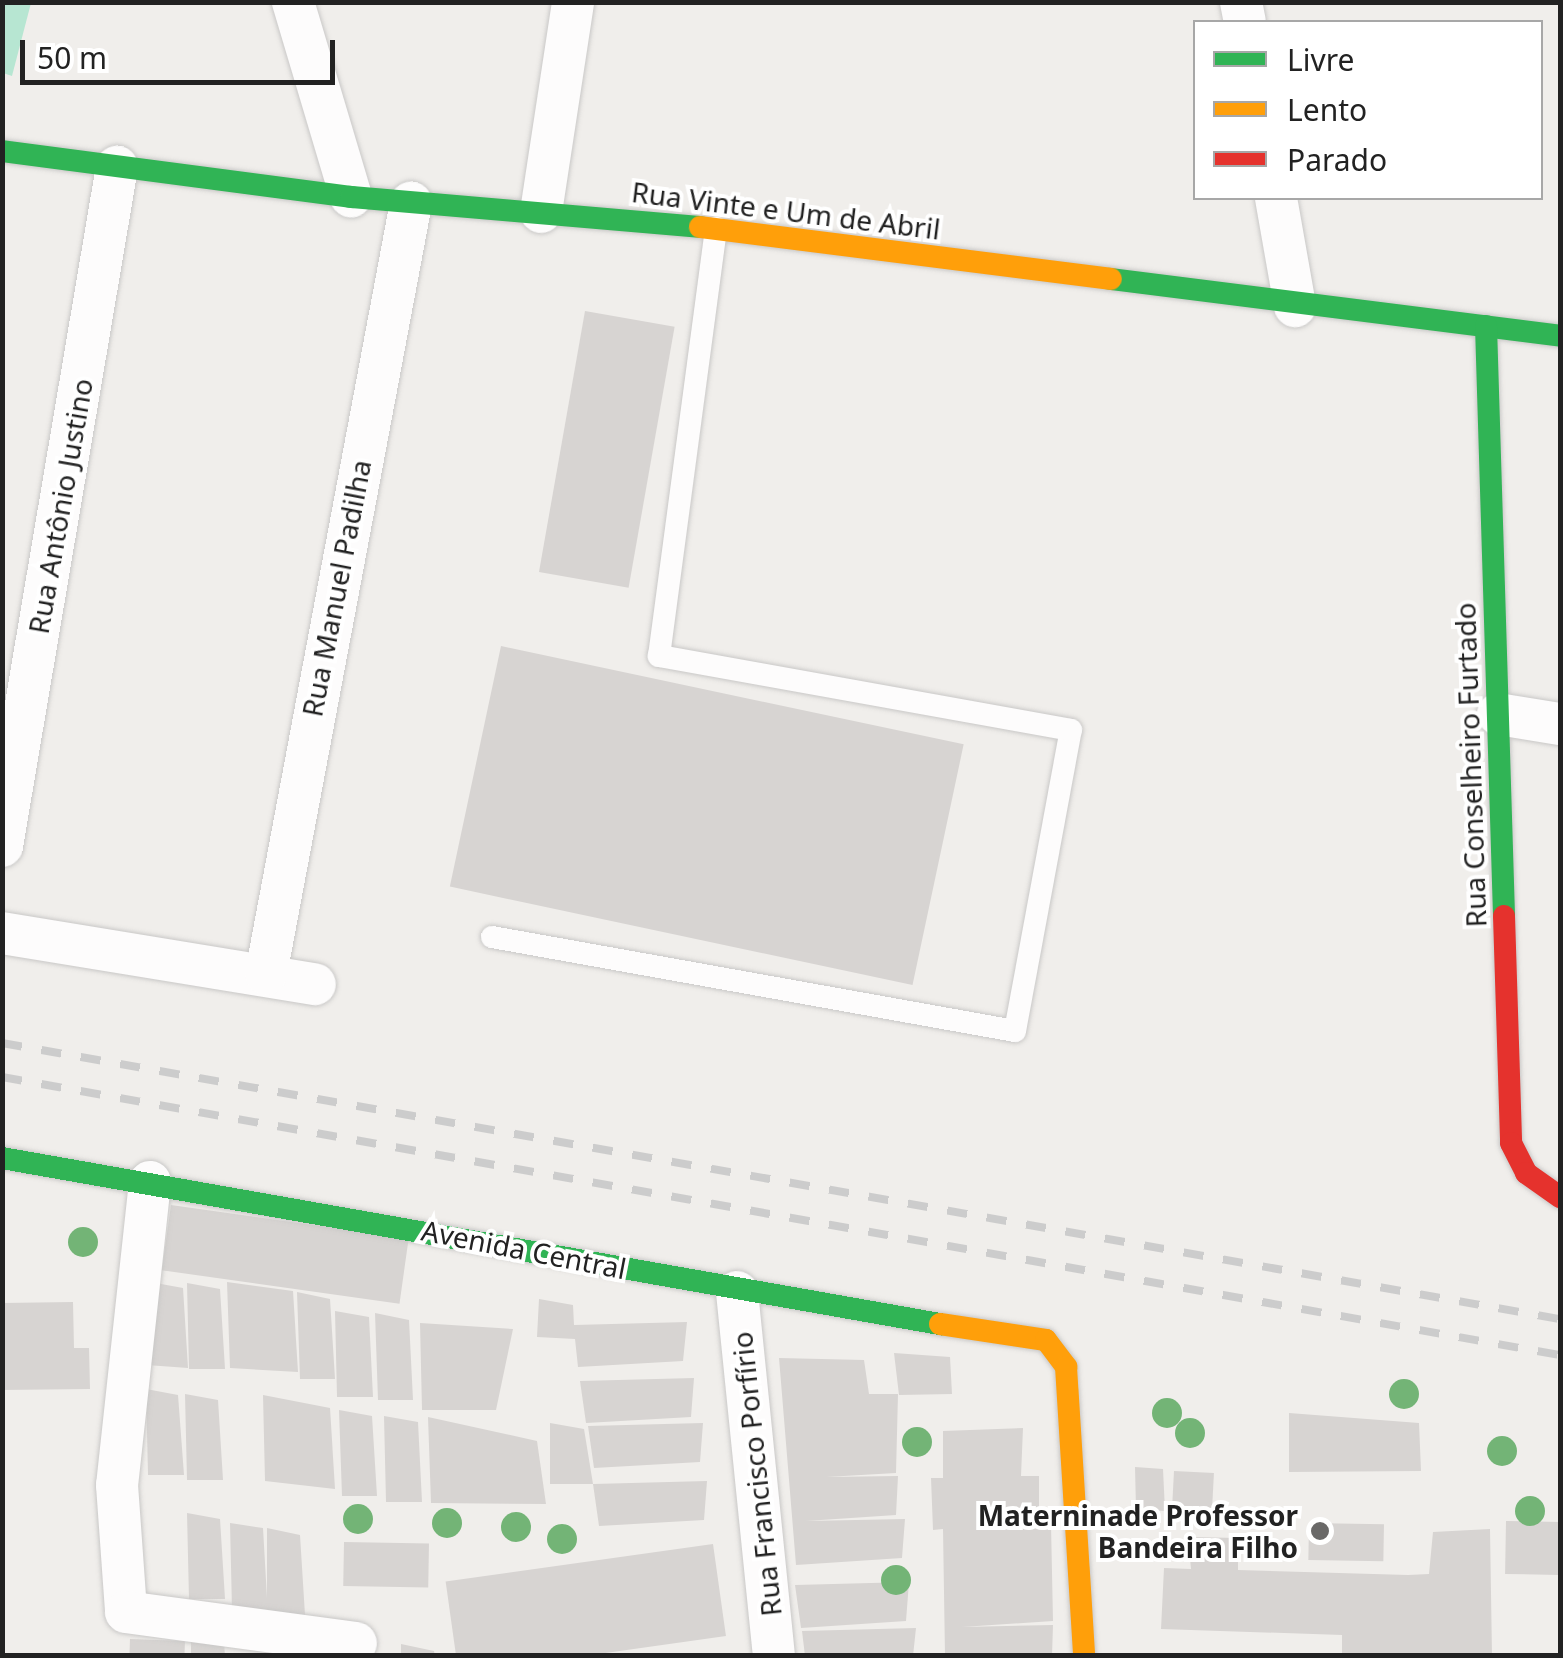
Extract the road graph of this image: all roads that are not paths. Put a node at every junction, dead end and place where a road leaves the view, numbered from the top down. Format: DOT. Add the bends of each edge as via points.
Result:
graph roads {
  1 [pos="292,2"];
  2 [pos="573,2"];
  3 [pos="2,151"];
  4 [pos="118,167"];
  5 [pos="351,196"];
  6 [pos="1276,200"];
  7 [pos="411,203"];
  8 [pos="542,212"];
  9 [pos="716,228"];
  10 [pos="1295,306"];
  11 [pos="1486,326"];
  12 [pos="1560,336"];
  13 [pos="1498,714"];
  14 [pos="1560,724"];
  15 [pos="2,846"];
  16 [pos="2,933"];
  17 [pos="492,937"];
  18 [pos="266,974"];
  19 [pos="315,984"];
  20 [pos="2,1158"];
  21 [pos="150,1182"];
  22 [pos="1552,1194"];
  23 [pos="737,1292"];
  24 [pos="356,1643"];
  25 [pos="774,1656"];
  26 [pos="1084,1656"];
  1 -- 5 [label="street"];
  2 -- 8 [label="street"];
  3 -- 4 [label="street, Rua Vinte e Um de Abril"];
  4 -- 5 [label="street, Rua Vinte e Um de Abril"];
  4 -- 15 [label="street, Rua Antônio Justino"];
  5 -- 7 [label="street, Rua Vinte e Um de Abril"];
  6 -- 10 [label="street"];
  7 -- 8 [label="street, Rua Vinte e Um de Abril"];
  7 -- 18 [label="street, Rua Manuel Padilha"];
  8 -- 9 [label="street, Rua Vinte e Um de Abril"];
  9 -- 10 [label="street, Rua Vinte e Um de Abril"];
  9 -- 17 [label="lane" via="659,656 1070,730 1015,1032"];
  10 -- 11 [label="street, Rua Vinte e Um de Abril"];
  11 -- 12 [label="street, Rua Vinte e Um de Abril"];
  11 -- 13 [label="street, Rua Conselheiro Furtado"];
  13 -- 14 [label="street"];
  13 -- 22 [label="street, Rua Conselheiro Furtado" via="1511,1142"];
  16 -- 18 [label="street"];
  18 -- 19 [label="street"];
  20 -- 21 [label="street, Avenida Central"];
  21 -- 23 [label="street, Avenida Central" via="423,1228"];
  21 -- 24 [label="street" via="118,1486 126,1612"];
  23 -- 25 [label="street, Rua Francisco Porfírio"];
  23 -- 26 [label="street, Avenida Central" via="1046,1340 1066,1367"];
}
